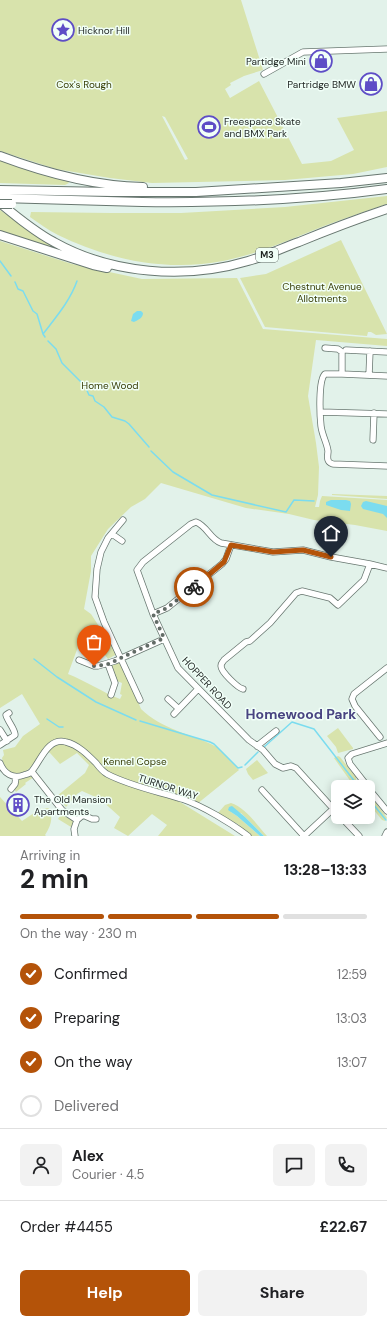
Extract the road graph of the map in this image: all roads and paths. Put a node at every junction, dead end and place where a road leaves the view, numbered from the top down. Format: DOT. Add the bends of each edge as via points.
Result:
graph roads {
  1 [pos="387,49"];
  2 [pos="264,74"];
  3 [pos="0,156"];
  4 [pos="387,178"];
  5 [pos="387,188"];
  6 [pos="0,190"];
  7 [pos="212,191"];
  8 [pos="51,199"];
  9 [pos="1,201"];
  10 [pos="387,209"];
  11 [pos="0,235"];
  12 [pos="142,270"];
  13 [pos="325,348"];
  14 [pos="346,350"];
  15 [pos="370,351"];
  16 [pos="387,352"];
  17 [pos="342,374"];
  18 [pos="369,376"];
  19 [pos="387,376"];
  20 [pos="321,412"];
  21 [pos="374,414"];
  22 [pos="387,414"];
  23 [pos="373,440"];
  24 [pos="387,466"];
  25 [pos="123,520"];
  26 [pos="112,534"];
  27 [pos="122,541"];
  28 [pos="231,545"];
  29 [pos="370,564"];
  30 [pos="387,568"];
  31 [pos="153,614"];
  32 [pos="164,638"];
  33 [pos="121,657"];
  34 [pos="79,660"];
  35 [pos="108,664"];
  36 [pos="387,668"];
  37 [pos="198,689"];
  38 [pos="243,690"];
  39 [pos="111,695"];
  40 [pos="168,698"];
  41 [pos="140,700"];
  42 [pos="179,709"];
  43 [pos="9,713"];
  44 [pos="174,714"];
  45 [pos="0,730"];
  46 [pos="276,731"];
  47 [pos="380,737"];
  48 [pos="7,741"];
  49 [pos="387,743"];
  50 [pos="0,745"];
  51 [pos="257,746"];
  52 [pos="0,763"];
  53 [pos="32,772"];
  54 [pos="16,777"];
  55 [pos="363,780"];
  56 [pos="11,789"];
  57 [pos="262,790"];
  58 [pos="375,796"];
  59 [pos="331,807"];
  60 [pos="331,811"];
  61 [pos="387,811"];
  62 [pos="96,819"];
  63 [pos="78,820"];
  64 [pos="348,824"];
  65 [pos="387,832"];
  66 [pos="75,836"];
  67 [pos="248,836"];
  68 [pos="304,836"];
  69 [pos="359,836"];
  70 [pos="385,836"];
  1 -- 2 [label="street" via="304,52"];
  3 -- 7 [label="highway" via="62,176 100,183"];
  4 -- 7 [label="highway"];
  5 -- 8 [label="highway" via="230,201"];
  6 -- 7 [label="highway"];
  8 -- 9 [label="highway"];
  8 -- 9 [label="highway, bridge" via="12,204"];
  9 -- 12 [label="highway, M3" via="41,234 67,249 112,265"];
  10 -- 12 [label="highway, M3" via="237,264 187,272"];
  11 -- 12 [label="highway, M3" via="93,265 129,272"];
  13 -- 17 [label="street" via="338,349 342,352"];
  14 -- 15 [label="street"];
  15 -- 16 [label="street"];
  15 -- 18 [label="street"];
  17 -- 18 [label="street"];
  17 -- 20 [label="street" via="323,375"];
  18 -- 19 [label="street"];
  20 -- 21 [label="street"];
  20 -- 24 [label="street" via="322,429 328,451 327,459 330,463"];
  21 -- 22 [label="street"];
  21 -- 23 [label="street"];
  25 -- 26 [label="street"];
  26 -- 27 [label="street"];
  26 -- 33 [label="street" via="102,548 95,597"];
  28 -- 29 [label="street" via="273,552 303,550"];
  28 -- 31 [label="street" via="222,564 167,608"];
  28 -- 31 [label="street, HOPPER ROAD" via="215,540 196,522 143,562 137,572"];
  29 -- 30 [label="street"];
  29 -- 38 [label="street" via="364,580 338,605 330,598 302,591 296,593 270,623 224,660 221,667"];
  31 -- 32 [label="street, HOPPER ROAD"];
  32 -- 33 [label="street"];
  32 -- 37 [label="street, HOPPER ROAD" via="178,668"];
  33 -- 35 [label="street"];
  33 -- 41 [label="street"];
  34 -- 35 [label="street" via="96,667"];
  35 -- 39 [label="street" via="115,684"];
  36 -- 47 [label="street" via="354,694 352,699"];
  37 -- 42 [label="street"];
  37 -- 51 [label="street, HOPPER ROAD"];
  40 -- 42 [label="street"];
  42 -- 44 [label="street"];
  43 -- 48 [label="street" via="6,715 8,721 16,734"];
  45 -- 48 [label="street"];
  46 -- 51 [label="street"];
  48 -- 50 [label="street"];
  49 -- 55 [label="street" via="352,754 348,758"];
  51 -- 59 [label="street, HOPPER ROAD" via="279,767 296,768"];
  52 -- 54 [label="street" via="5,772"];
  53 -- 54 [label="street"];
  53 -- 63 [label="street" via="62,810"];
  53 -- 67 [label="street, TURNOR WAY" via="50,745 64,741 84,751 104,773 126,783 183,799 219,817"];
  54 -- 56 [label="street"];
  57 -- 68 [label="street"];
  58 -- 61 [label="street"];
  60 -- 68 [label="street"];
  62 -- 63 [label="street" via="83,815"];
  63 -- 66 [label="street" via="74,829"];
  64 -- 69 [label="street"];
  65 -- 70 [label="street"];
}
